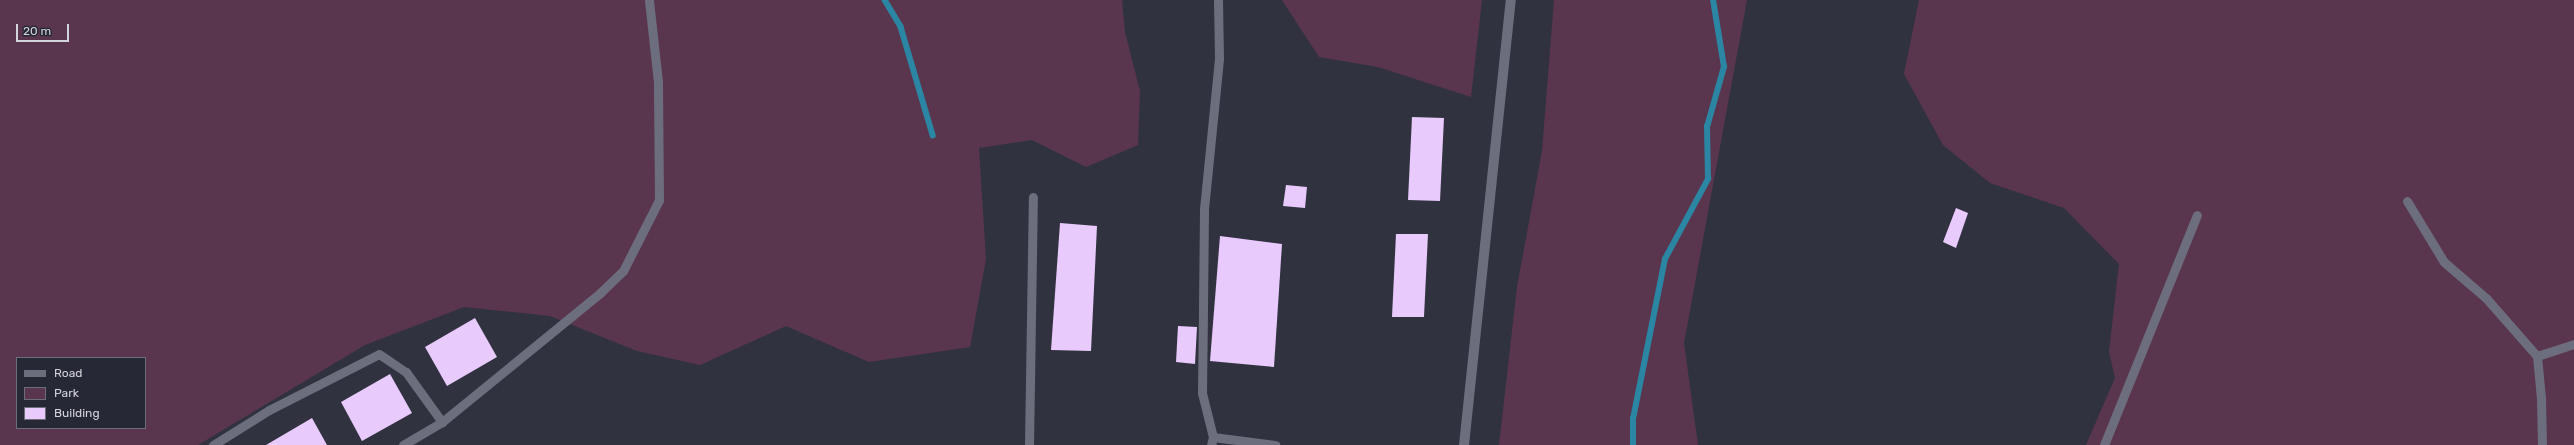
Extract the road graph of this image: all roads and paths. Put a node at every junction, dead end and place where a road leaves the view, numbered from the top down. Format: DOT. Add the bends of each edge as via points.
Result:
graph roads {
  1 [pos="649,0"];
  2 [pos="1218,0"];
  3 [pos="1511,0"];
  4 [pos="1033,197"];
  5 [pos="2407,201"];
  6 [pos="2198,215"];
  7 [pos="2574,344"];
  8 [pos="2536,356"];
  9 [pos="442,422"];
  10 [pos="1212,441"];
  11 [pos="213,445"];
  12 [pos="403,445"];
  13 [pos="1029,445"];
  14 [pos="1275,445"];
  15 [pos="1464,445"];
  16 [pos="2104,445"];
  17 [pos="2542,445"];
  1 -- 9 [label="lane" via="658,82 660,200 623,271 600,294"];
  2 -- 10 [label="lane" via="1219,58 1204,209 1202,315 1202,393"];
  3 -- 15 [label="street"];
  4 -- 13 [label="lane"];
  5 -- 8 [label="lane" via="2444,262 2486,298"];
  6 -- 16 [label="lane"];
  7 -- 8 [label="lane"];
  8 -- 17 [label="lane" via="2541,398"];
  9 -- 11 [label="lane" via="406,372 379,354 269,410"];
  9 -- 12 [label="lane"];
  10 -- 14 [label="lane"];
}
